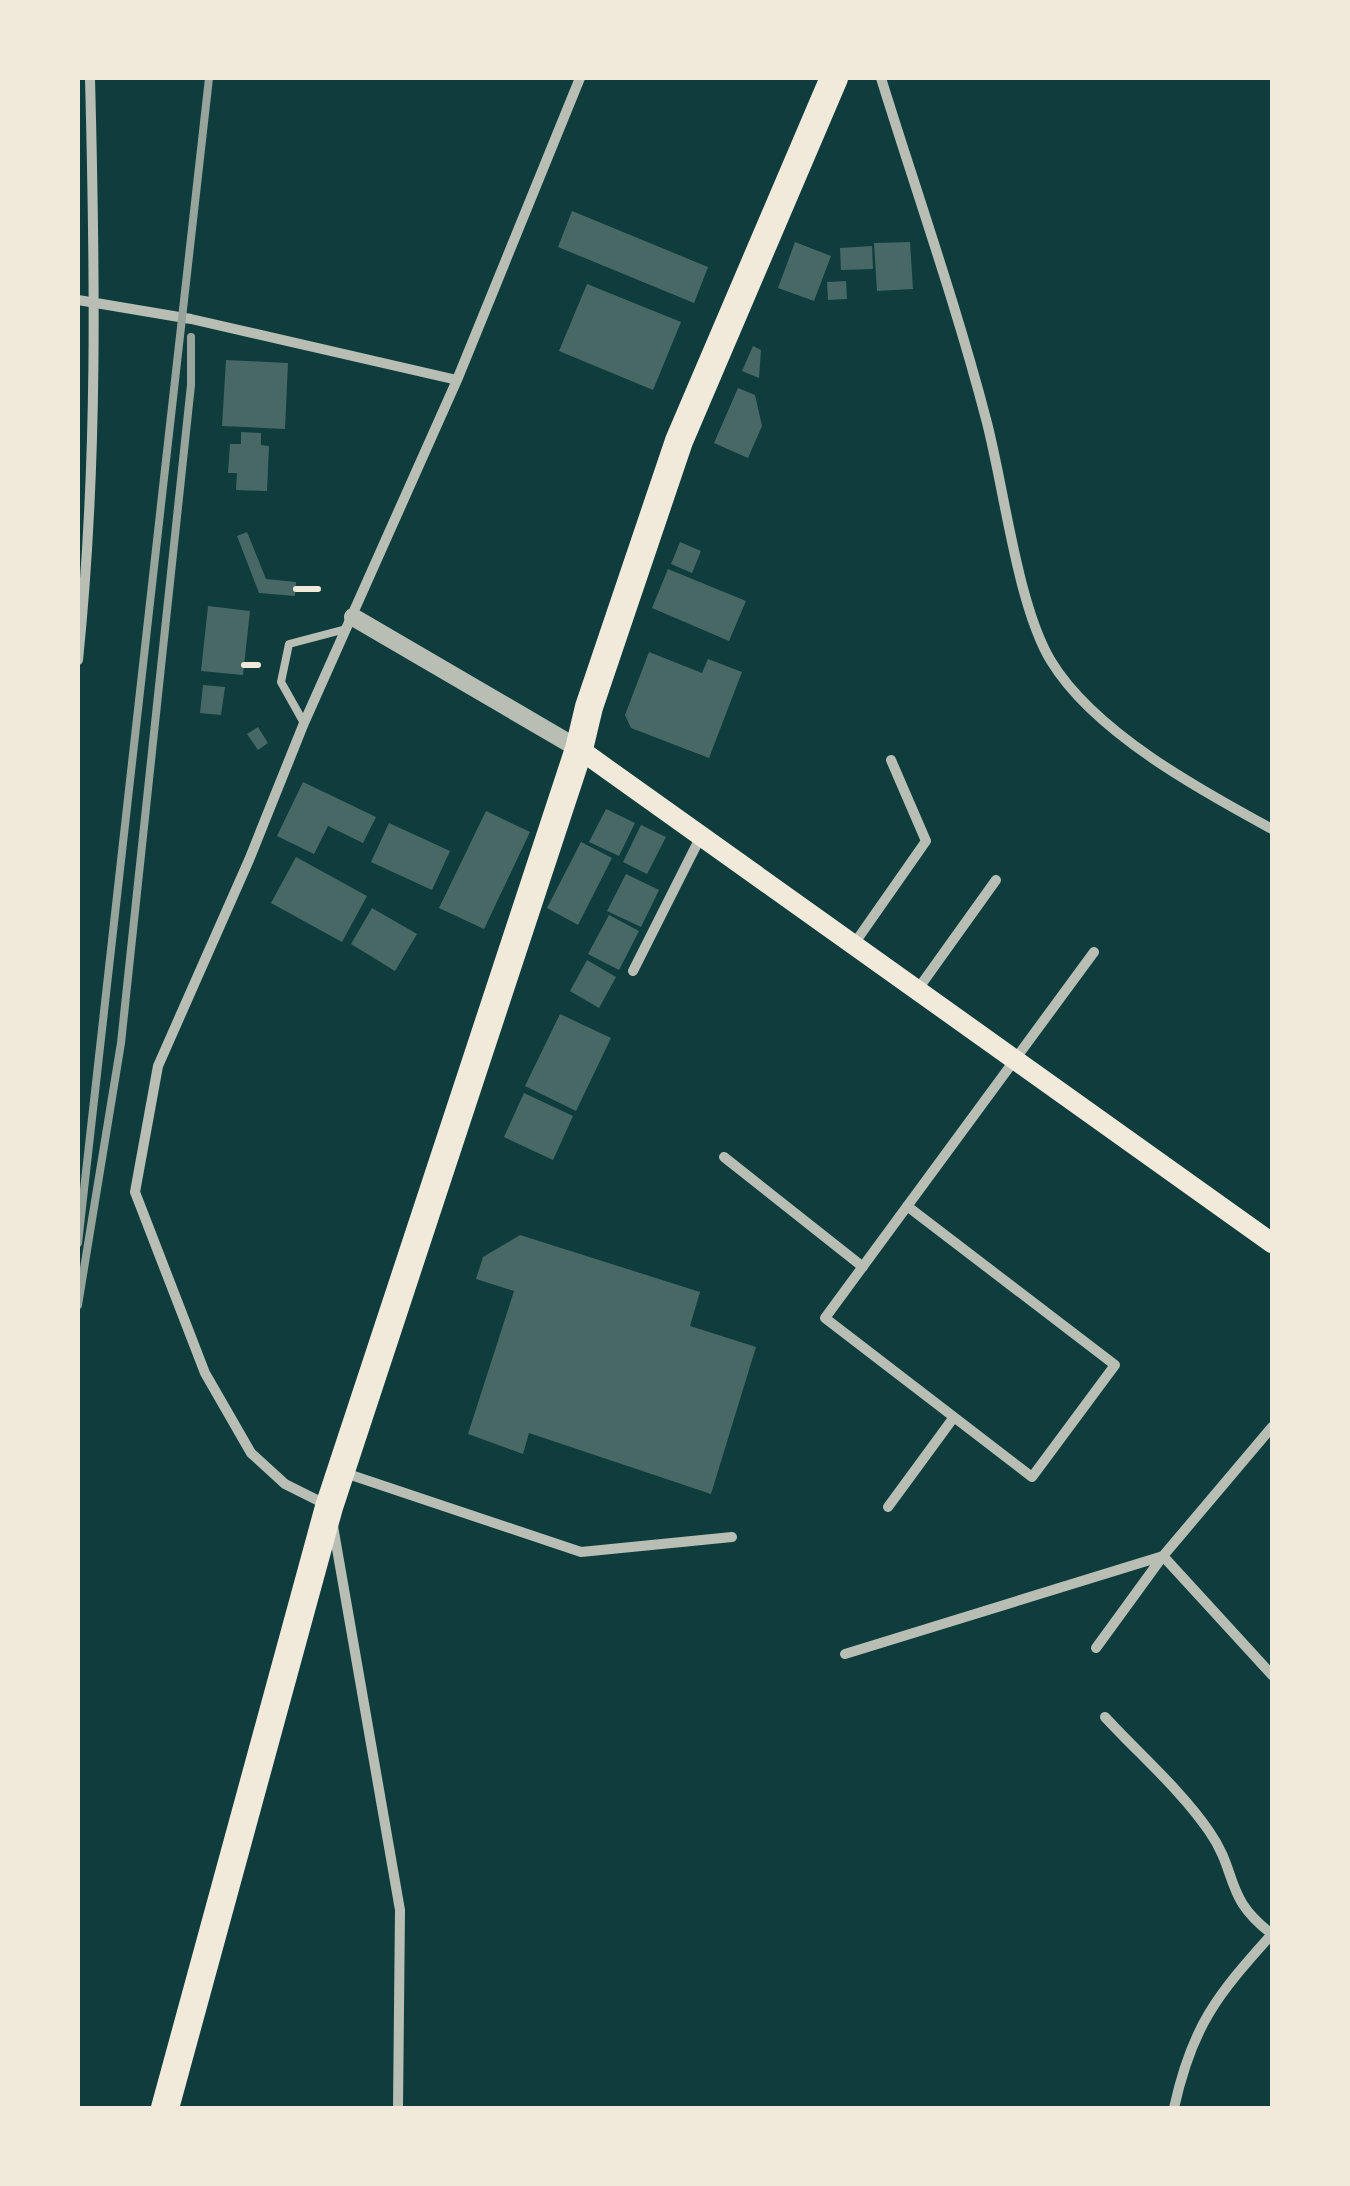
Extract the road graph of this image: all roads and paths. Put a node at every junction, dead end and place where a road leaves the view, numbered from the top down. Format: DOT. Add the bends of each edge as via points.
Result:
graph roads {
  1 [pos="90,78"];
  2 [pos="580,78"];
  3 [pos="834,78"];
  4 [pos="881,78"];
  5 [pos="78,300"];
  6 [pos="96,305"];
  7 [pos="456,380"];
  8 [pos="81,589"];
  9 [pos="296,589"];
  10 [pos="318,589"];
  11 [pos="350,623"];
  12 [pos="78,660"];
  13 [pos="244,665"];
  14 [pos="258,665"];
  15 [pos="304,722"];
  16 [pos="580,749"];
  17 [pos="892,760"];
  18 [pos="1272,829"];
  19 [pos="701,835"];
  20 [pos="996,880"];
  21 [pos="854,944"];
  22 [pos="1094,952"];
  23 [pos="633,971"];
  24 [pos="918,989"];
  25 [pos="1016,1059"];
  26 [pos="724,1157"];
  27 [pos="907,1206"];
  28 [pos="1272,1243"];
  29 [pos="863,1267"];
  30 [pos="954,1417"];
  31 [pos="1272,1427"];
  32 [pos="341,1472"];
  33 [pos="330,1506"];
  34 [pos="888,1506"];
  35 [pos="732,1537"];
  36 [pos="1163,1556"];
  37 [pos="1096,1648"];
  38 [pos="844,1654"];
  39 [pos="1272,1675"];
  40 [pos="1105,1717"];
  41 [pos="1272,1934"];
  42 [pos="165,2108"];
  43 [pos="398,2108"];
  44 [pos="1174,2108"];
  1 -- 6 [label="street"];
  2 -- 7 [label="street"];
  3 -- 16 [label="highway" via="679,442"];
  4 -- 18 [label="street" via="986,417 1034,621 1050,659 1076,696 1112,728"];
  5 -- 6 [label="street"];
  6 -- 7 [label="street"];
  6 -- 8 [label="street"];
  7 -- 11 [label="street"];
  8 -- 12 [label="street"];
  9 -- 10 [label="path"];
  11 -- 15 [label="street"];
  11 -- 15 [label="lane" via="289,644 281,682"];
  11 -- 16 [label="street"];
  13 -- 14 [label="path"];
  15 -- 33 [label="street" via="158,1066 135,1192 206,1372 251,1452 286,1484"];
  16 -- 19 [label="main road"];
  16 -- 32 [label="highway"];
  17 -- 21 [label="street" via="926,841"];
  19 -- 21 [label="main road"];
  19 -- 23 [label="street"];
  20 -- 24 [label="street"];
  21 -- 24 [label="main road"];
  22 -- 25 [label="street"];
  24 -- 25 [label="main road"];
  25 -- 27 [label="street"];
  25 -- 28 [label="main road"];
  26 -- 29 [label="street"];
  27 -- 29 [label="street"];
  27 -- 30 [label="street" via="1115,1365 1032,1477"];
  29 -- 30 [label="street" via="825,1318"];
  30 -- 34 [label="street"];
  31 -- 36 [label="street"];
  32 -- 33 [label="highway"];
  32 -- 35 [label="street" via="581,1552"];
  33 -- 42 [label="highway"];
  33 -- 43 [label="street" via="398,1894"];
  36 -- 37 [label="street"];
  36 -- 38 [label="street"];
  36 -- 39 [label="street"];
  40 -- 41 [label="street" via="1207,1828 1246,1915"];
  41 -- 44 [label="street" via="1196,2029"];
}
